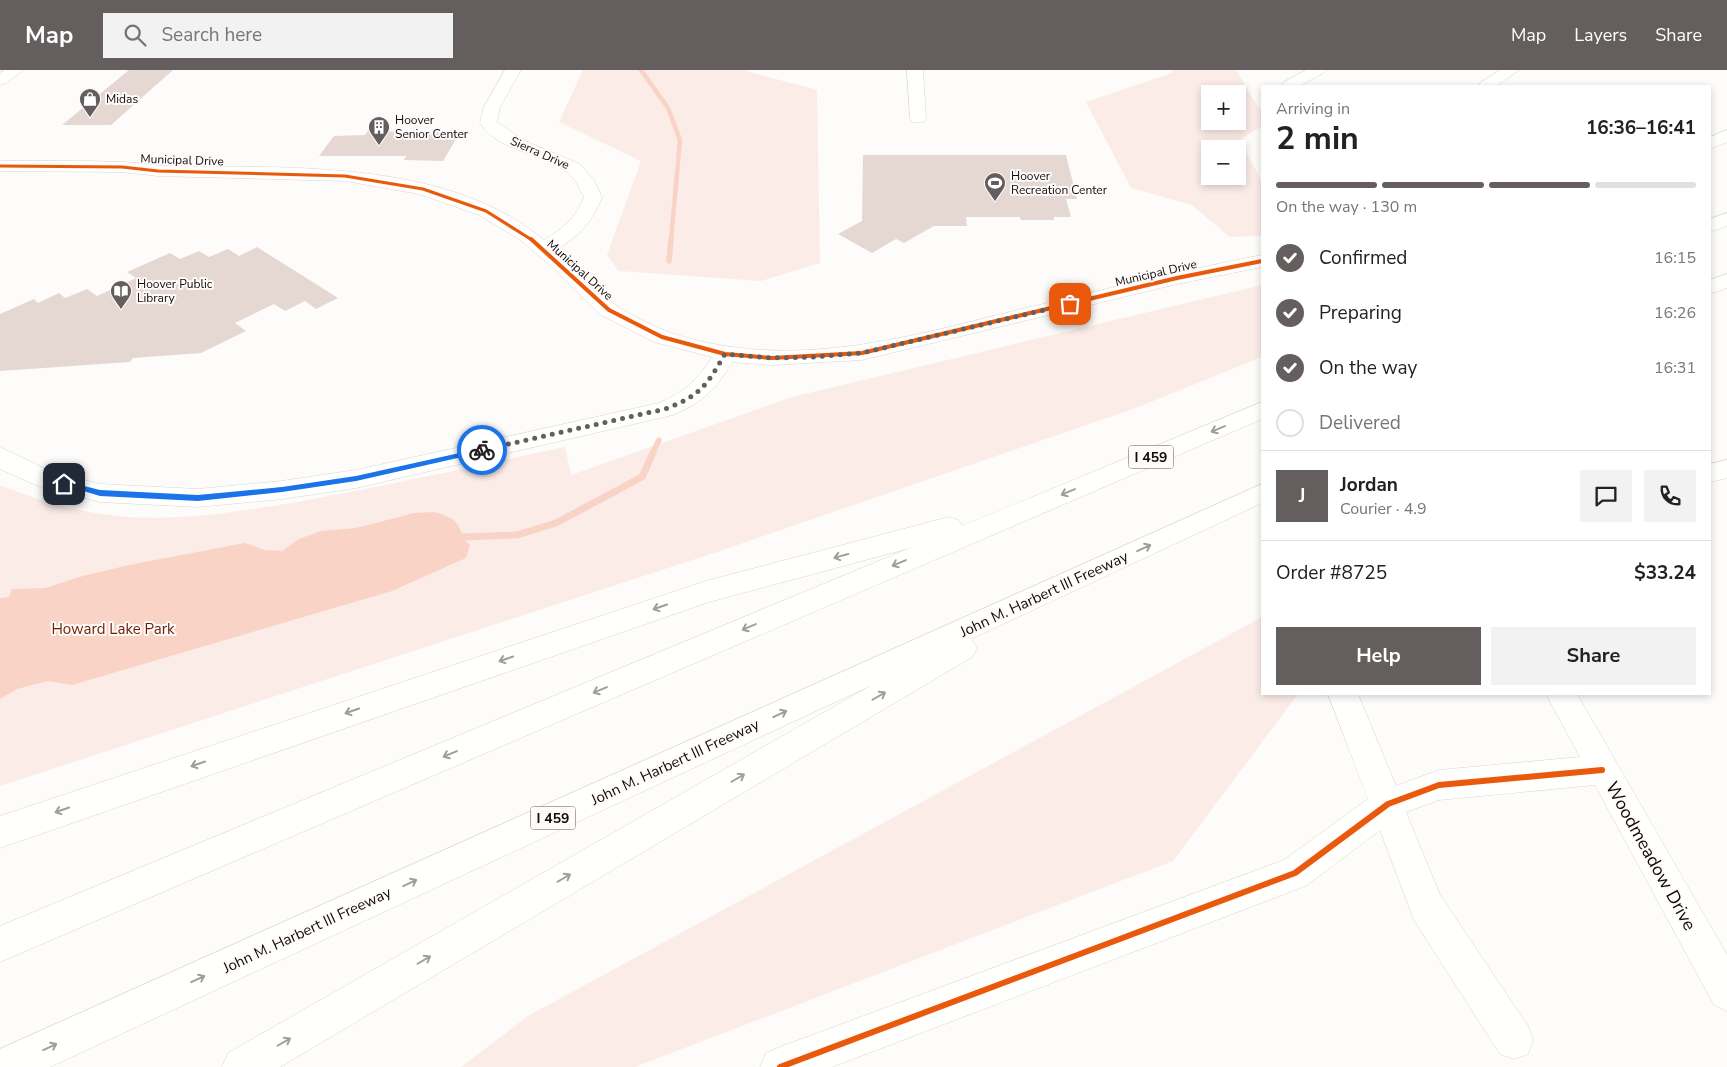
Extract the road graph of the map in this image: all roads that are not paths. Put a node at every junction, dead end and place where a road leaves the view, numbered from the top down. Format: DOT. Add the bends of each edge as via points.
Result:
graph roads {
  1 [pos="15,70"];
  2 [pos="513,70"];
  3 [pos="915,70"];
  4 [pos="1318,70"];
  5 [pos="1511,70"];
  6 [pos="0,80"];
  7 [pos="1290,85"];
  8 [pos="1488,85"];
  9 [pos="918,118"];
  10 [pos="1727,135"];
  11 [pos="1711,143"];
  12 [pos="0,166"];
  13 [pos="158,171"];
  14 [pos="0,175"];
  15 [pos="1727,219"];
  16 [pos="1711,226"];
  17 [pos="543,249"];
  18 [pos="1261,261"];
  19 [pos="1727,280"];
  20 [pos="1711,288"];
  21 [pos="725,354"];
  22 [pos="1261,410"];
  23 [pos="0,456"];
  24 [pos="1727,469"];
  25 [pos="1711,474"];
  26 [pos="1261,493"];
  27 [pos="1040,503"];
  28 [pos="1099,568"];
  29 [pos="1343,695"];
  30 [pos="1562,695"];
  31 [pos="1602,770"];
  32 [pos="1388,804"];
  33 [pos="0,832"];
  34 [pos="0,944"];
  35 [pos="1727,992"];
  36 [pos="1514,1040"];
  37 [pos="6,1067"];
  38 [pos="242,1067"];
  39 [pos="780,1067"];
  1 -- 6 [label="main road"];
  2 -- 17 [label="main road, Sierra Drive" via="492,107 488,123 506,139 571,166 582,175 593,197 589,210 567,236"];
  3 -- 9 [label="main road"];
  4 -- 7 [label="main road"];
  5 -- 8 [label="main road"];
  10 -- 11 [label="main road"];
  12 -- 13 [label="main road, Municipal Drive" via="122,167"];
  13 -- 14 [label="main road, Municipal Drive" via="130,176"];
  13 -- 17 [label="main road, Municipal Drive" via="345,176 423,189 486,211"];
  15 -- 16 [label="main road"];
  17 -- 21 [label="main road, Municipal Drive" via="609,310 662,337"];
  18 -- 21 [label="main road, Municipal Drive" via="862,353 772,358"];
  19 -- 20 [label="main road"];
  21 -- 23 [label="main road" via="700,391 685,402 665,409 356,479 282,490 198,498 100,493 46,479 6,462"];
  22 -- 27 [label="main road, I 459, one-way"];
  24 -- 25 [label="main road"];
  28 -- 26 [label="main road, John M. Harbert III Freeway / I 459, one-way"];
  27 -- 33 [label="main road, one-way" via="706,592"];
  27 -- 34 [label="main road, I 459, one-way"];
  37 -- 28 [label="main road, John M. Harbert III Freeway / I 459, one-way"];
  38 -- 28 [label="main road, one-way"];
  29 -- 32 [label="main road"];
  30 -- 31 [label="main road, Woodmeadow Drive"];
  31 -- 32 [label="main road" via="1439,786"];
  31 -- 35 [label="main road, Woodmeadow Drive"];
  32 -- 36 [label="main road" via="1427,907"];
  32 -- 39 [label="main road" via="1295,873"];
}
